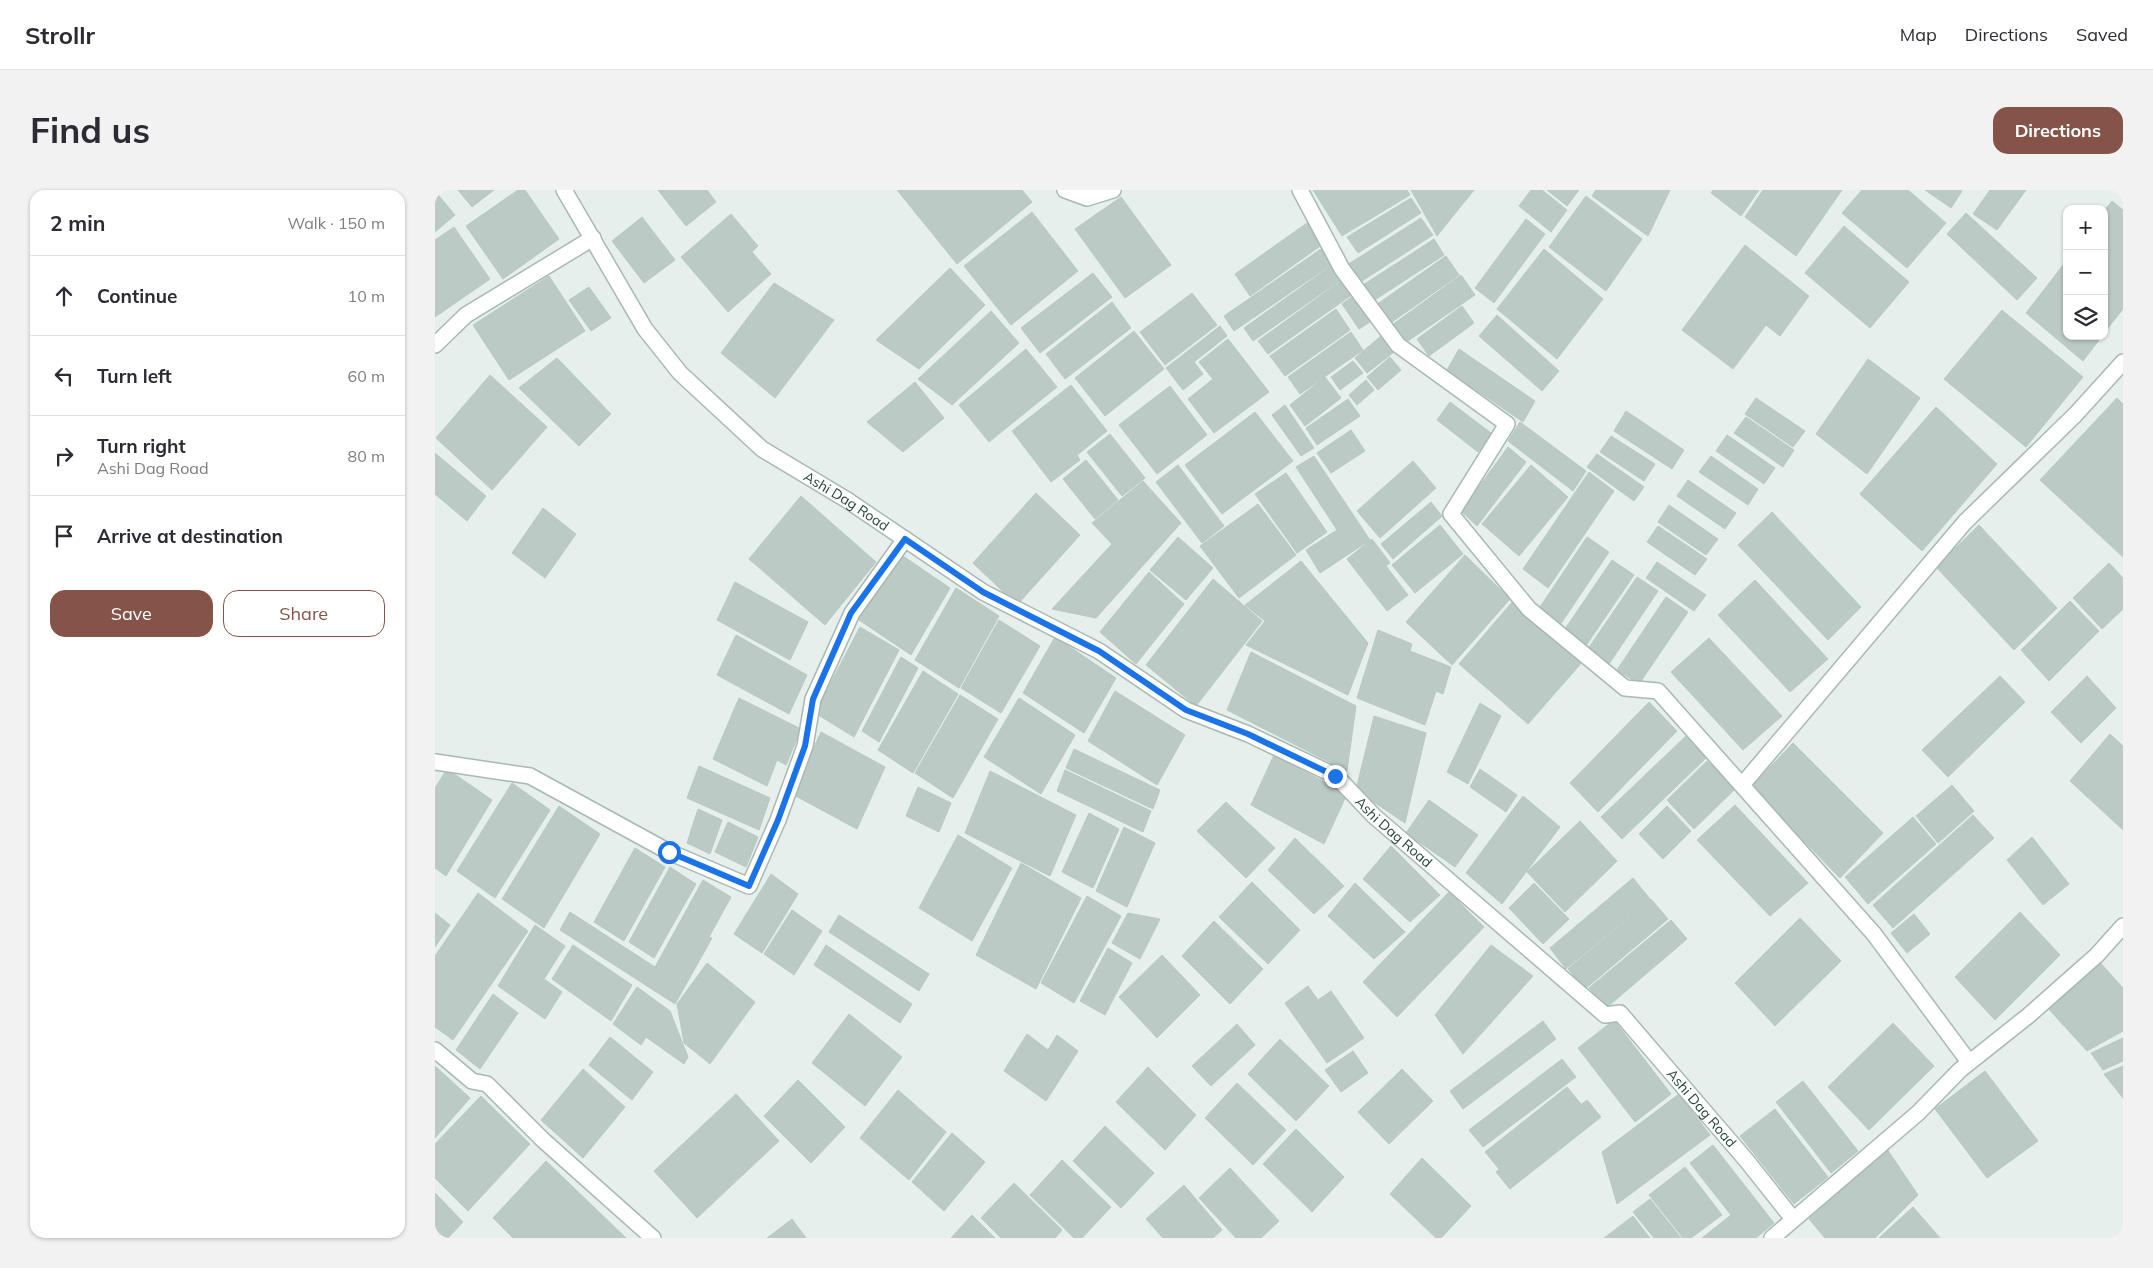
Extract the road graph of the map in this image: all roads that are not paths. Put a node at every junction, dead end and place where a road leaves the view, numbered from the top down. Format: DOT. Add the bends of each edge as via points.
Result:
graph roads {
  1 [pos="564,190"];
  2 [pos="1065,190"];
  3 [pos="1113,190"];
  4 [pos="1300,190"];
  5 [pos="593,238"];
  6 [pos="435,345"];
  7 [pos="2123,362"];
  8 [pos="905,539"];
  9 [pos="435,762"];
  10 [pos="1742,786"];
  11 [pos="2123,926"];
  12 [pos="435,1050"];
  13 [pos="1969,1062"];
  14 [pos="1793,1219"];
  15 [pos="653,1238"];
  16 [pos="1772,1238"];
  1 -- 5 [label="street, Ashi Dag Road"];
  2 -- 3 [label="street" via="1087,198"];
  4 -- 10 [label="street" via="1342,269 1398,345 1507,424 1451,514 1529,609 1625,688 1658,691"];
  5 -- 6 [label="street" via="467,315"];
  5 -- 8 [label="street, Ashi Dag Road" via="645,329 680,373 762,449"];
  7 -- 10 [label="street" via="2075,415 1965,522"];
  8 -- 9 [label="street" via="851,613 813,699 805,746 749,886 669,852 530,776"];
  8 -- 14 [label="street, Ashi Dag Road" via="983,592 1099,651 1186,710 1248,734 1335,776 1374,816 1605,1015 1620,1013"];
  10 -- 13 [label="street" via="1874,934"];
  11 -- 13 [label="street" via="2097,955 2028,1016"];
  12 -- 15 [label="street" via="472,1081 487,1084 543,1140"];
  13 -- 14 [label="street" via="1918,1113"];
  14 -- 16 [label="street"];
}
